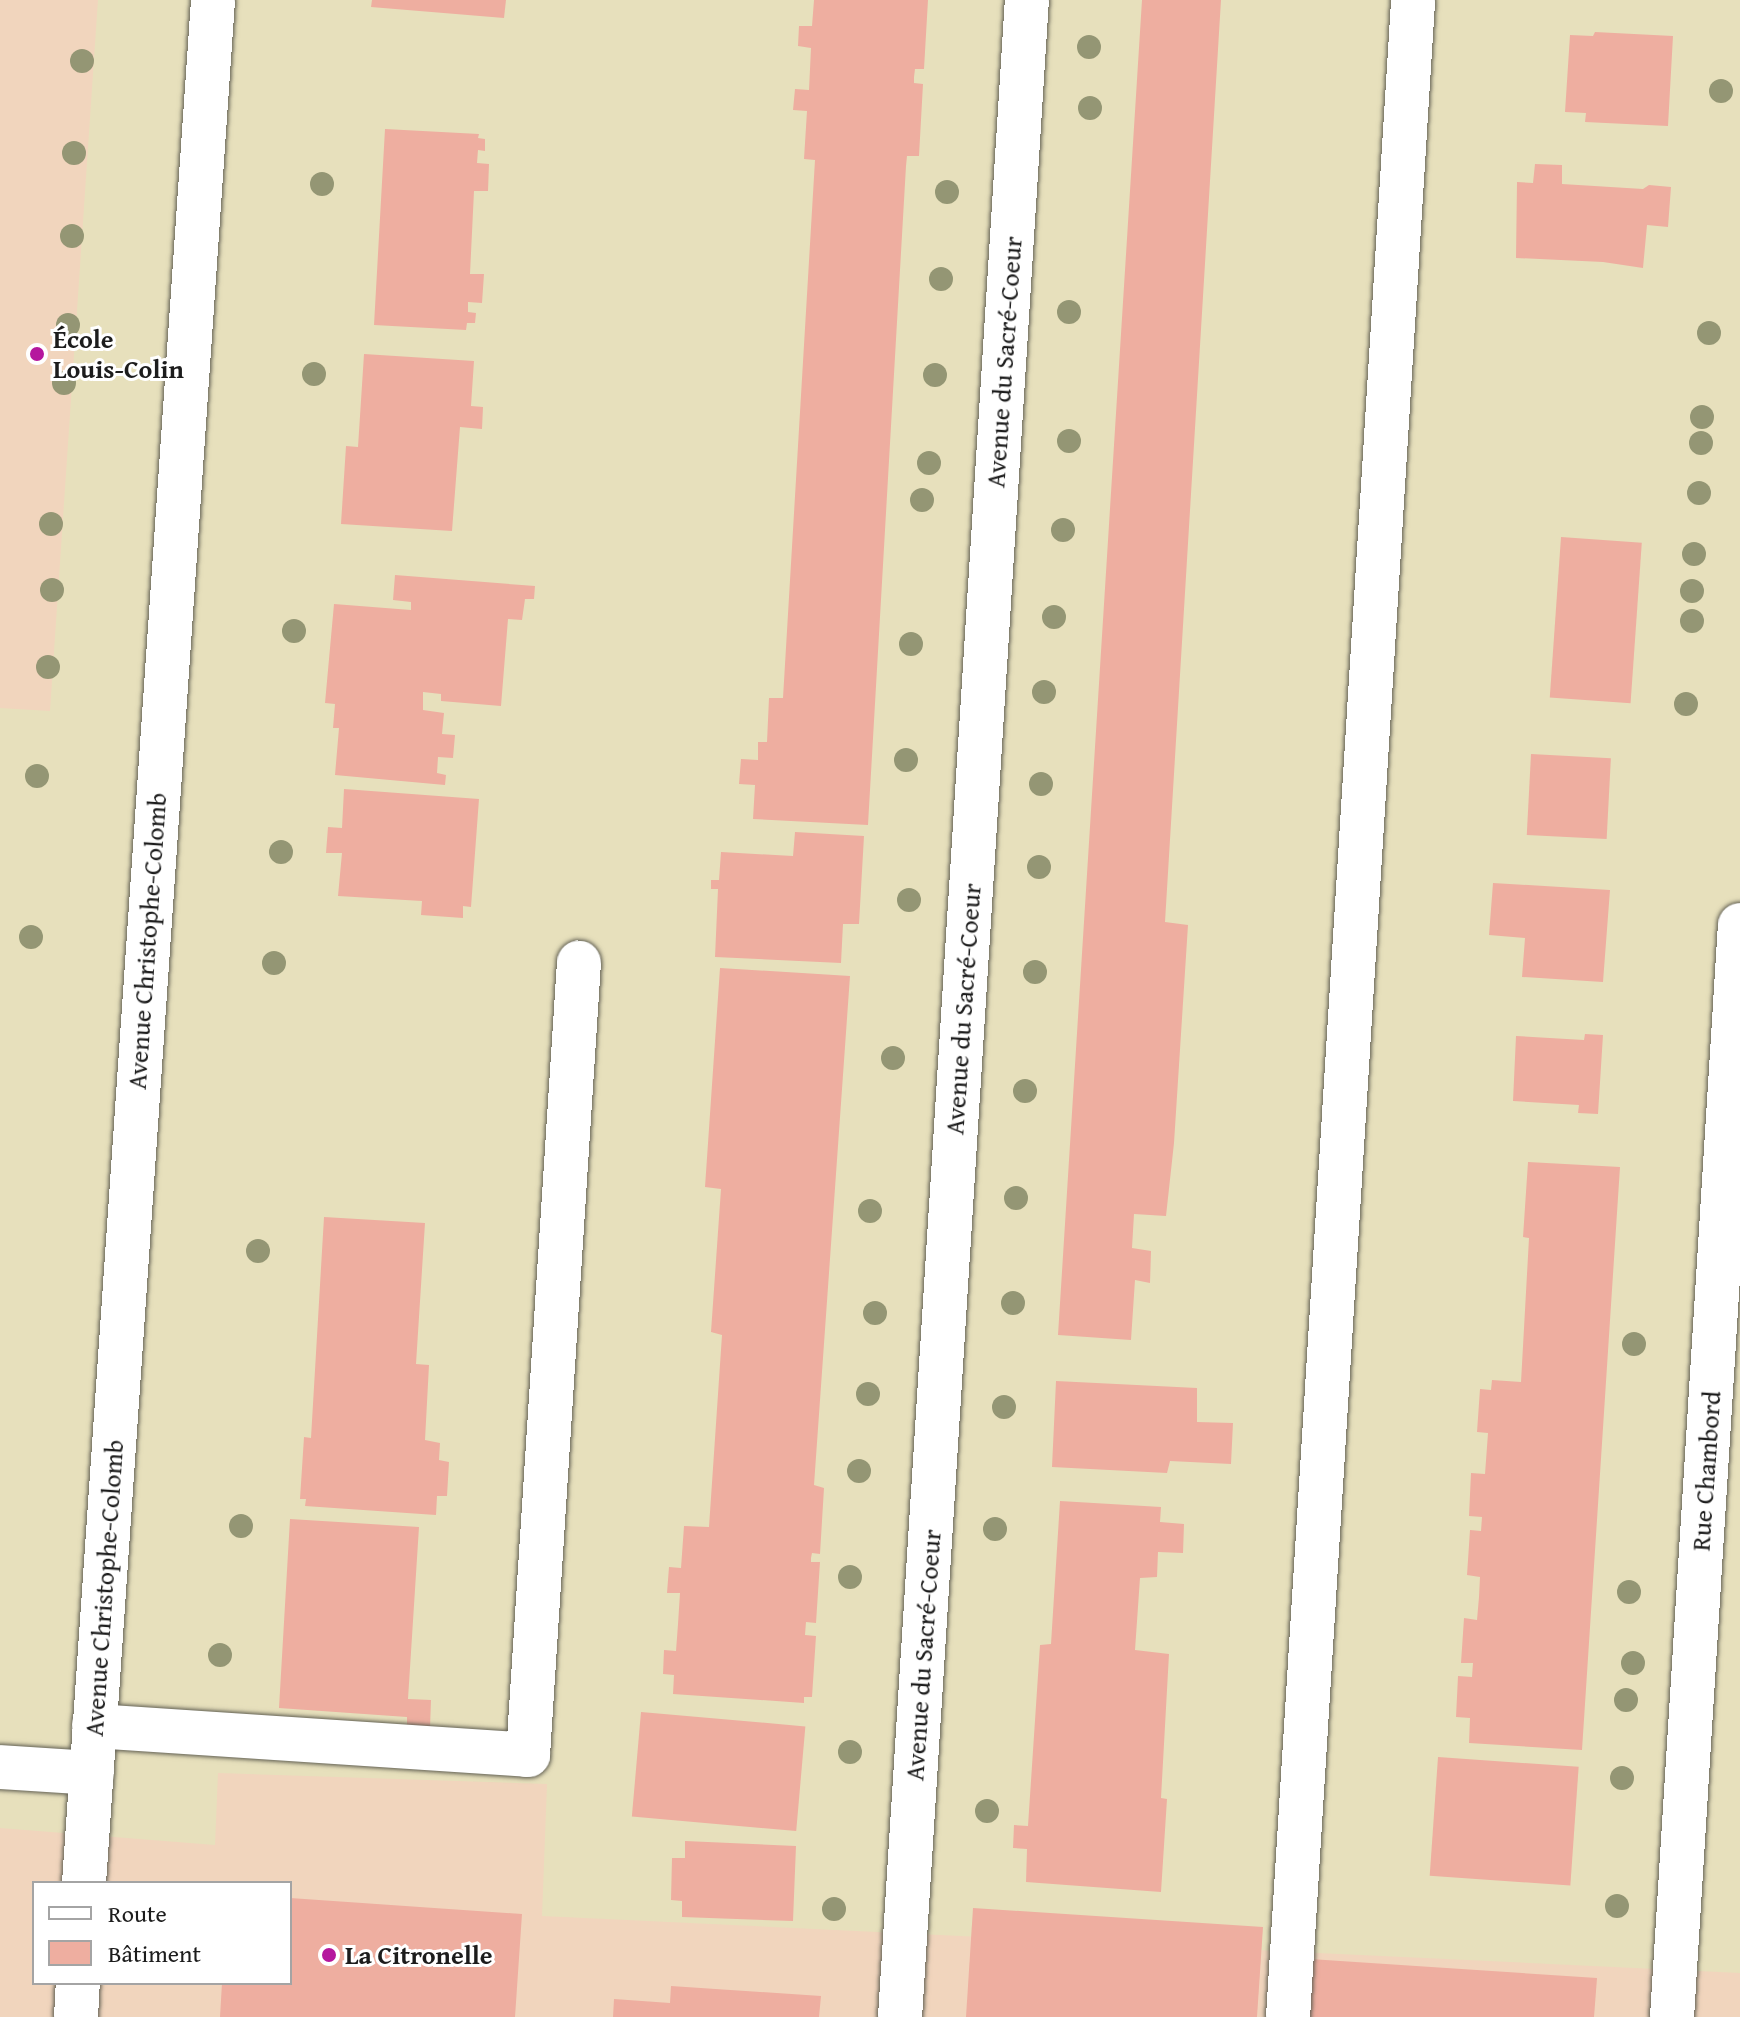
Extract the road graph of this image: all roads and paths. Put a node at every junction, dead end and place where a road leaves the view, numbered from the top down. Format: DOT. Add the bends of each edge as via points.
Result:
graph roads {
  1 [pos="213,0"];
  2 [pos="1027,0"];
  3 [pos="1413,0"];
  4 [pos="1740,925"];
  5 [pos="579,963"];
  6 [pos="94,1726"];
  7 [pos="0,1767"];
  8 [pos="92,1773"];
  9 [pos="84,1881"];
  10 [pos="78,1985"];
  11 [pos="76,2017"];
  12 [pos="900,2017"];
  13 [pos="1288,2017"];
  14 [pos="1672,2017"];
  1 -- 6 [label="street, Avenue Christophe-Colomb"];
  2 -- 12 [label="street, Avenue du Sacré-Coeur"];
  3 -- 13 [label="street"];
  4 -- 14 [label="street, Rue Chambord"];
  5 -- 6 [label="street" via="528,1755"];
  6 -- 8 [label="street, Avenue Christophe-Colomb"];
  7 -- 8 [label="street"];
  8 -- 9 [label="street, Avenue Christophe-Colomb"];
  10 -- 11 [label="street"];
}
